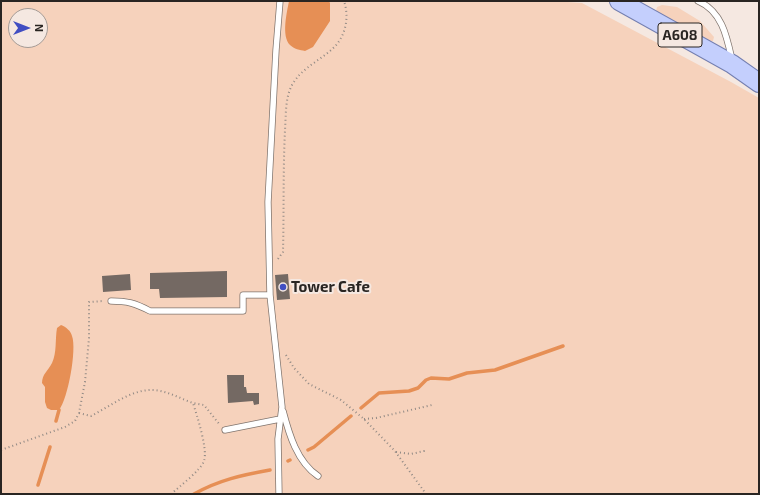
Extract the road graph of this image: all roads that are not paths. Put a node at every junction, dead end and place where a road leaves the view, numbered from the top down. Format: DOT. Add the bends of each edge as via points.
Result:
graph roads {
  1 [pos="280,1"];
  2 [pos="698,1"];
  3 [pos="627,3"];
  4 [pos="732,64"];
  5 [pos="759,83"];
  6 [pos="270,295"];
  7 [pos="111,301"];
  8 [pos="282,407"];
  9 [pos="280,419"];
  10 [pos="225,430"];
  11 [pos="318,476"];
  12 [pos="279,494"];
  1 -- 6 [label="lane" via="268,202"];
  2 -- 4 [label="lane" via="718,16 726,33"];
  3 -- 4 [label="main road, A608"];
  4 -- 5 [label="main road, A608"];
  6 -- 7 [label="lane" via="243,295 243,311 150,311 137,304"];
  6 -- 8 [label="lane"];
  8 -- 9 [label="lane"];
  8 -- 11 [label="lane" via="289,433 299,455 311,472"];
  9 -- 10 [label="lane"];
  9 -- 12 [label="lane"];
}
